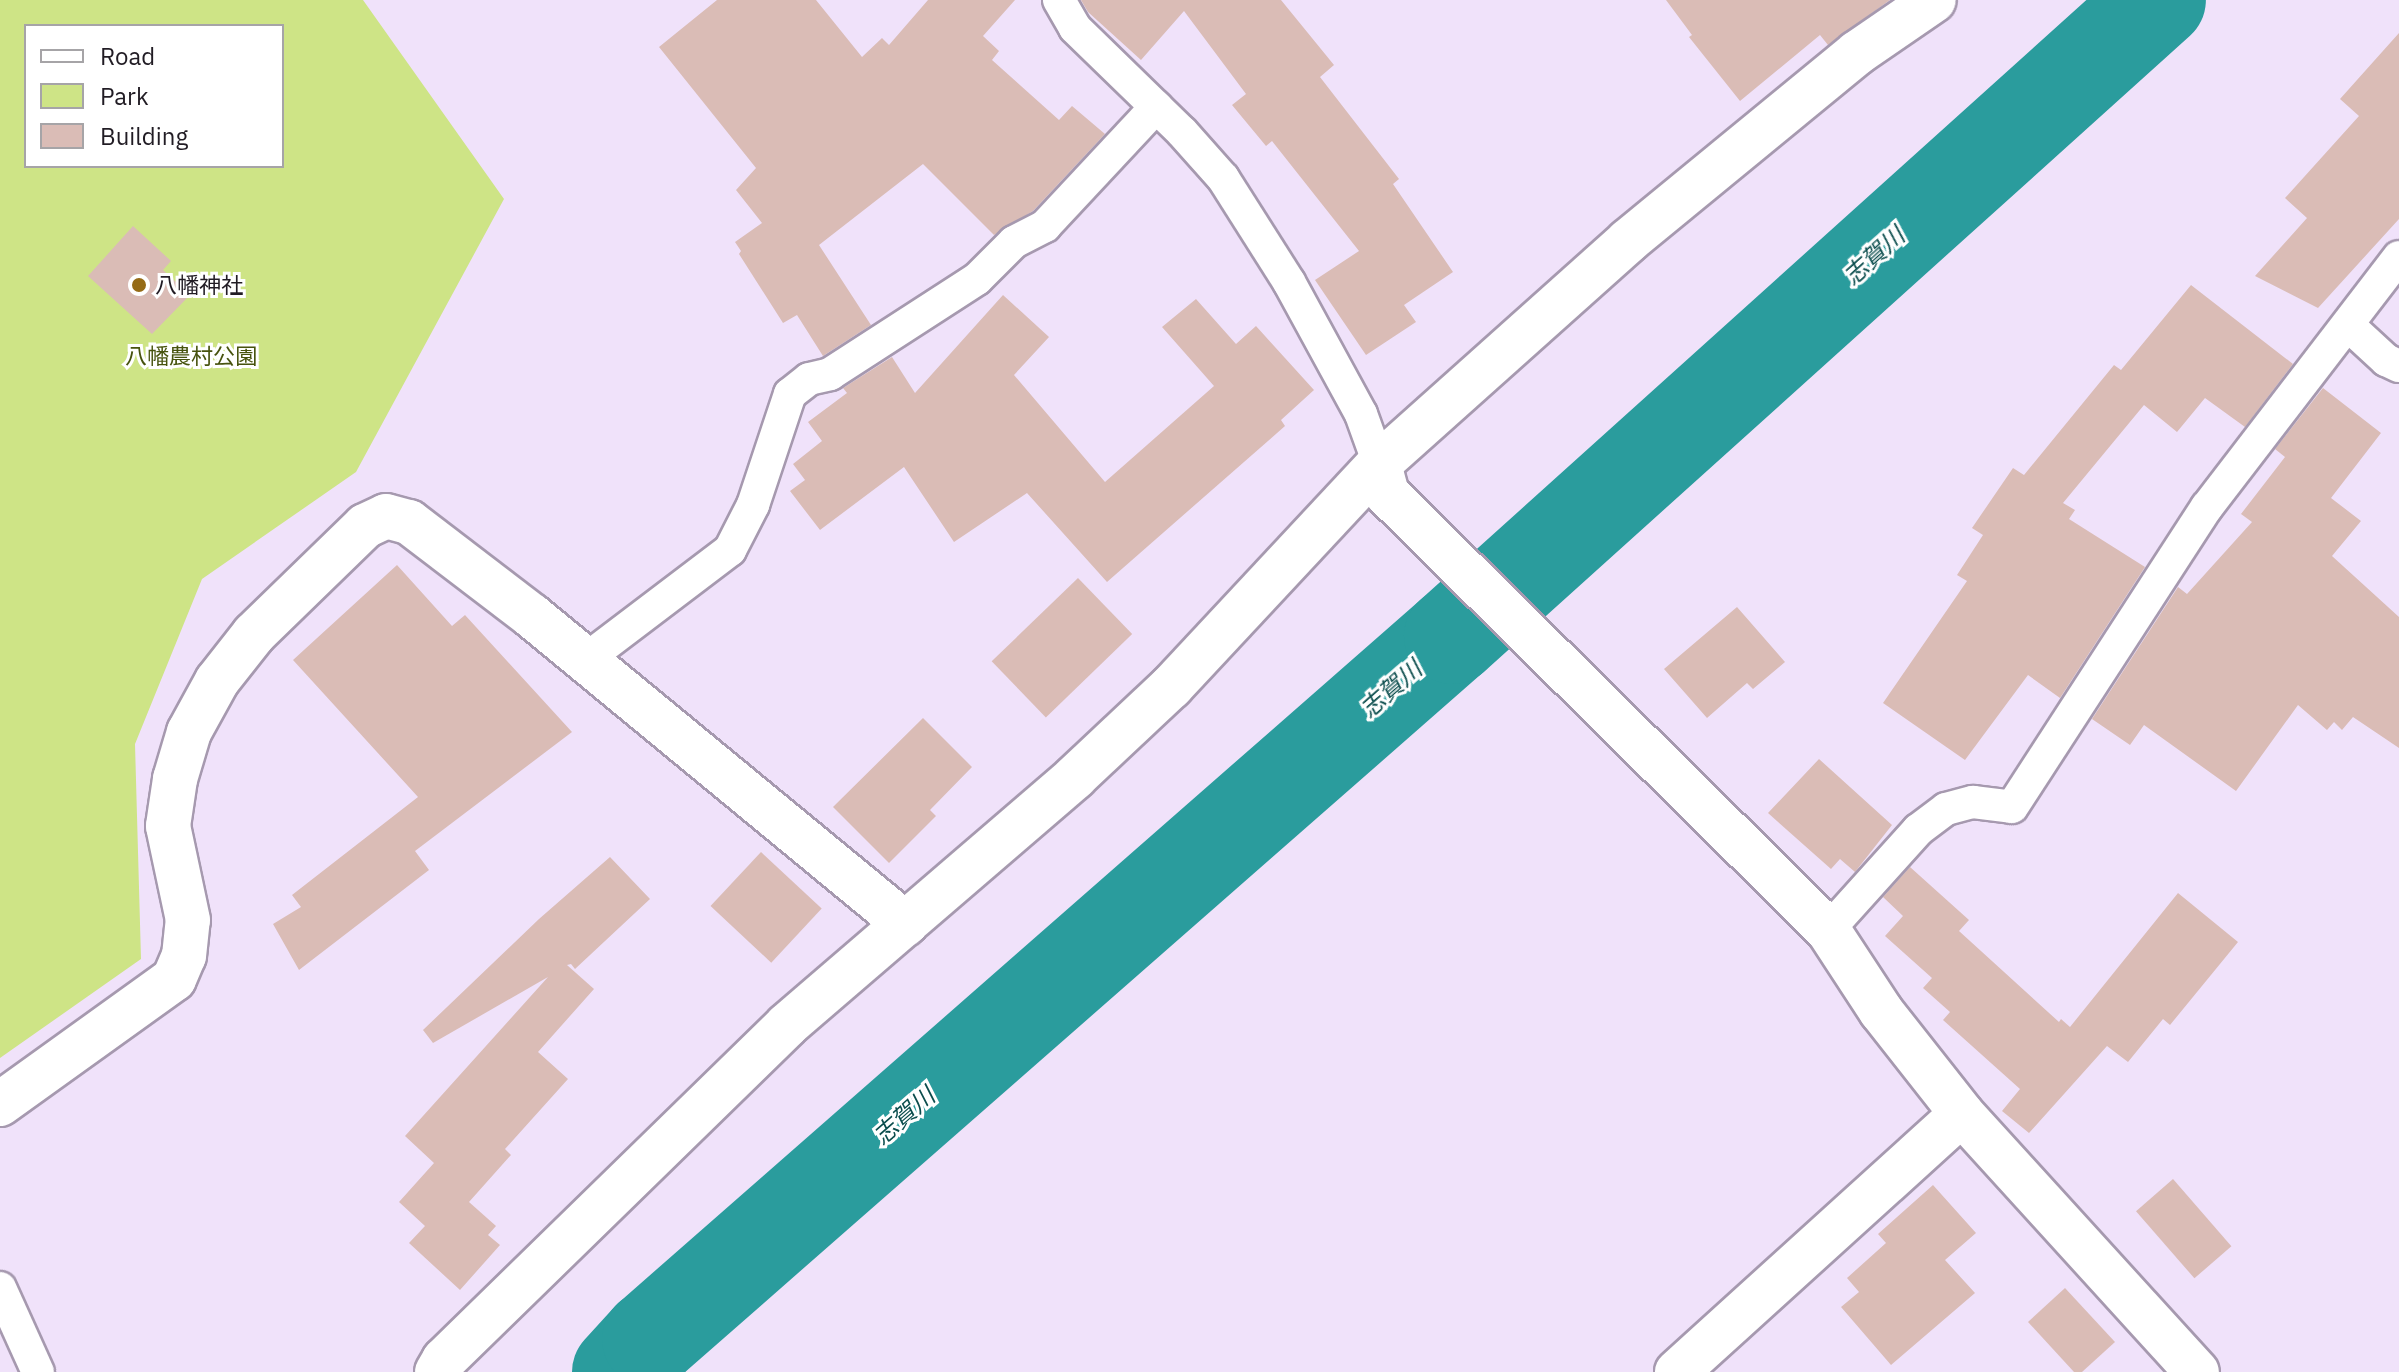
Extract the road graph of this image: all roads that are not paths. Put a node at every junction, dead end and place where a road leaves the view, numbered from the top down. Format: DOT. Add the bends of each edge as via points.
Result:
graph roads {
  1 [pos="1060,0"];
  2 [pos="1934,0"];
  3 [pos="1156,107"];
  4 [pos="2399,257"];
  5 [pos="2348,325"];
  6 [pos="2399,366"];
  7 [pos="1383,479"];
  8 [pos="585,660"];
  9 [pos="905,924"];
  10 [pos="1828,930"];
  11 [pos="0,1104"];
  12 [pos="1962,1114"];
  13 [pos="0,1288"];
  14 [pos="38,1372"];
  15 [pos="437,1372"];
  16 [pos="1677,1372"];
  17 [pos="2197,1372"];
  1 -- 3 [label="lane" via="1075,28"];
  2 -- 7 [label="street" via="1857,53 1640,231"];
  3 -- 7 [label="lane" via="1223,178 1250,219 1361,414"];
  3 -- 8 [label="lane" via="1045,226 1014,242 977,279 790,394 753,505 730,550"];
  4 -- 5 [label="lane"];
  5 -- 6 [label="lane"];
  5 -- 10 [label="lane" via="2207,507 2012,807 1973,802 1946,809 1918,830"];
  7 -- 9 [label="street" via="1075,777"];
  7 -- 10 [label="street"];
  8 -- 9 [label="street"];
  8 -- 11 [label="street" via="409,522 386,516 365,526 254,634 217,681 189,732 168,826 188,920 184,956 174,979"];
  9 -- 15 [label="street" via="787,1025"];
  10 -- 12 [label="street" via="1881,1011"];
  12 -- 16 [label="street"];
  12 -- 17 [label="street"];
  13 -- 14 [label="lane"];
}
